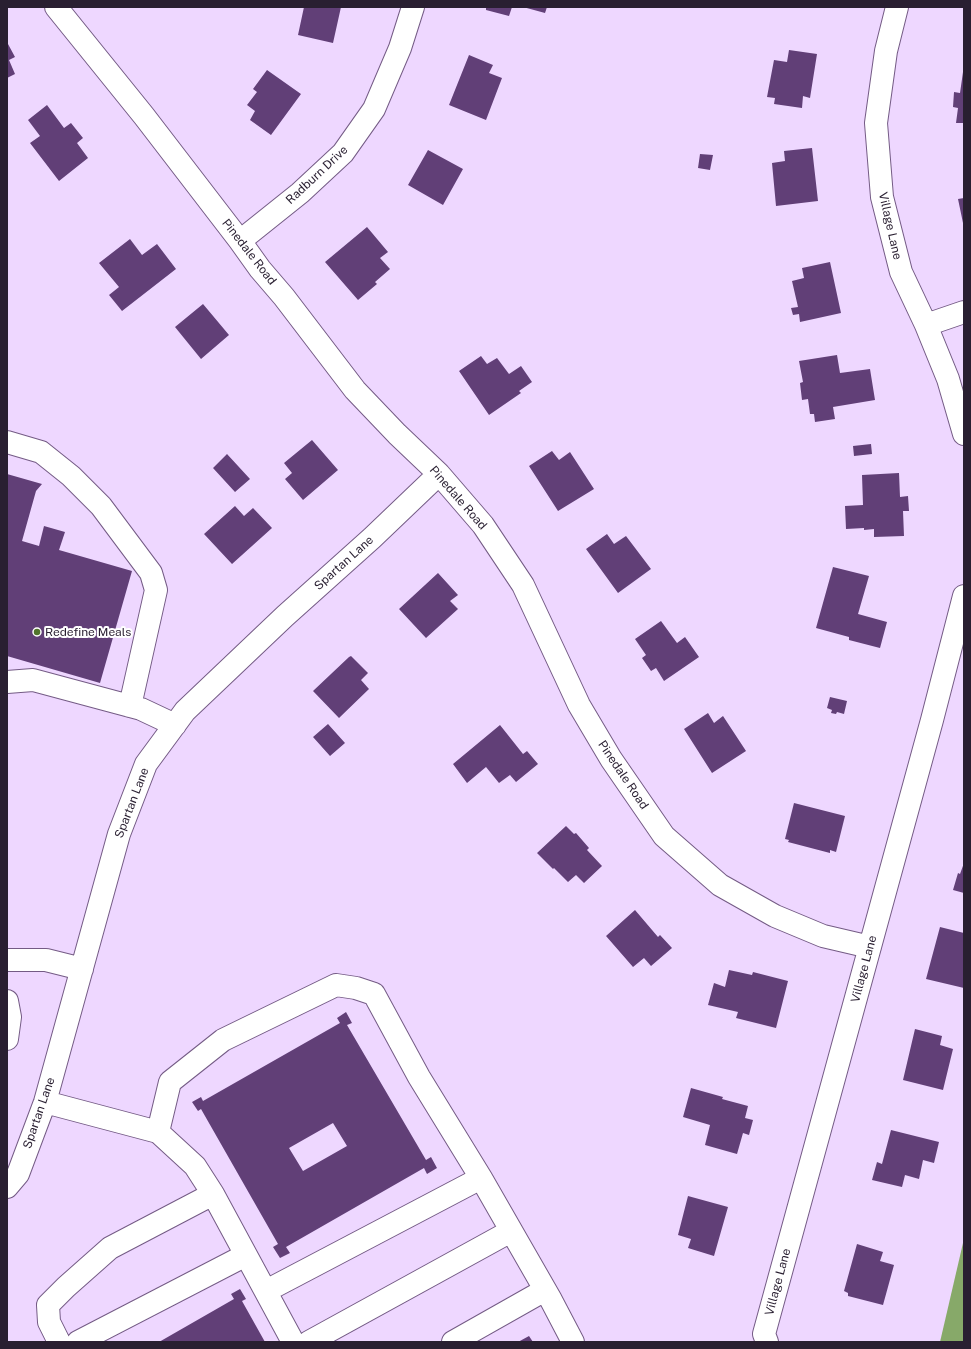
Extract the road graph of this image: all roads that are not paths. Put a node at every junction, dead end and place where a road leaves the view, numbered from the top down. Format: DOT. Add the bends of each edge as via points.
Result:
graph roads {
  1 [pos="56,7"];
  2 [pos="413,7"];
  3 [pos="897,7"];
  4 [pos="240,241"];
  5 [pos="964,312"];
  6 [pos="926,325"];
  7 [pos="964,434"];
  8 [pos="7,442"];
  9 [pos="439,474"];
  10 [pos="964,596"];
  11 [pos="7,682"];
  12 [pos="130,706"];
  13 [pos="175,725"];
  14 [pos="870,948"];
  15 [pos="7,960"];
  16 [pos="82,969"];
  17 [pos="7,1001"];
  18 [pos="7,1039"];
  19 [pos="45,1102"];
  20 [pos="158,1132"];
  21 [pos="481,1178"];
  22 [pos="7,1187"];
  23 [pos="213,1194"];
  24 [pos="511,1231"];
  25 [pos="246,1255"];
  26 [pos="545,1290"];
  27 [pos="266,1291"];
  28 [pos="59,1342"];
  29 [pos="78,1342"];
  30 [pos="293,1342"];
  31 [pos="309,1342"];
  32 [pos="453,1342"];
  33 [pos="573,1342"];
  34 [pos="767,1342"];
  1 -- 4 [label="street, Pinedale Road"];
  2 -- 4 [label="street, Radburn Drive" via="400,48 374,108 343,153 300,193"];
  3 -- 6 [label="street, Village Lane" via="886,51 876,123 882,197 901,272"];
  4 -- 9 [label="street, Pinedale Road" via="355,390"];
  5 -- 6 [label="street"];
  6 -- 7 [label="street, Village Lane" via="948,379"];
  8 -- 12 [label="street" via="41,452 71,476 101,506 152,573 156,590"];
  9 -- 13 [label="street, Spartan Lane" via="284,616 185,711"];
  9 -- 14 [label="street, Pinedale Road" via="484,525 523,584 579,705 611,759 664,836 720,885 775,916 823,936"];
  10 -- 14 [label="street, Village Lane"];
  11 -- 12 [label="street" via="33,680"];
  12 -- 13 [label="street"];
  13 -- 16 [label="street, Spartan Lane" via="146,764 119,834"];
  14 -- 34 [label="street, Village Lane" via="764,1334"];
  15 -- 16 [label="street" via="46,960"];
  16 -- 19 [label="street, Spartan Lane"];
  17 -- 18 [label="street" via="10,1017"];
  19 -- 20 [label="street"];
  19 -- 22 [label="street, Spartan Lane" via="18,1174"];
  20 -- 21 [label="street" via="170,1082 223,1040 336,985 374,994 419,1077"];
  20 -- 23 [label="street" via="195,1166"];
  21 -- 24 [label="street"];
  21 -- 27 [label="street"];
  23 -- 25 [label="street"];
  23 -- 28 [label="street" via="110,1248 48,1304 49,1322"];
  24 -- 26 [label="street"];
  24 -- 31 [label="street"];
  25 -- 27 [label="street"];
  25 -- 29 [label="street"];
  26 -- 32 [label="street"];
  26 -- 33 [label="street"];
  27 -- 30 [label="street"];
}
